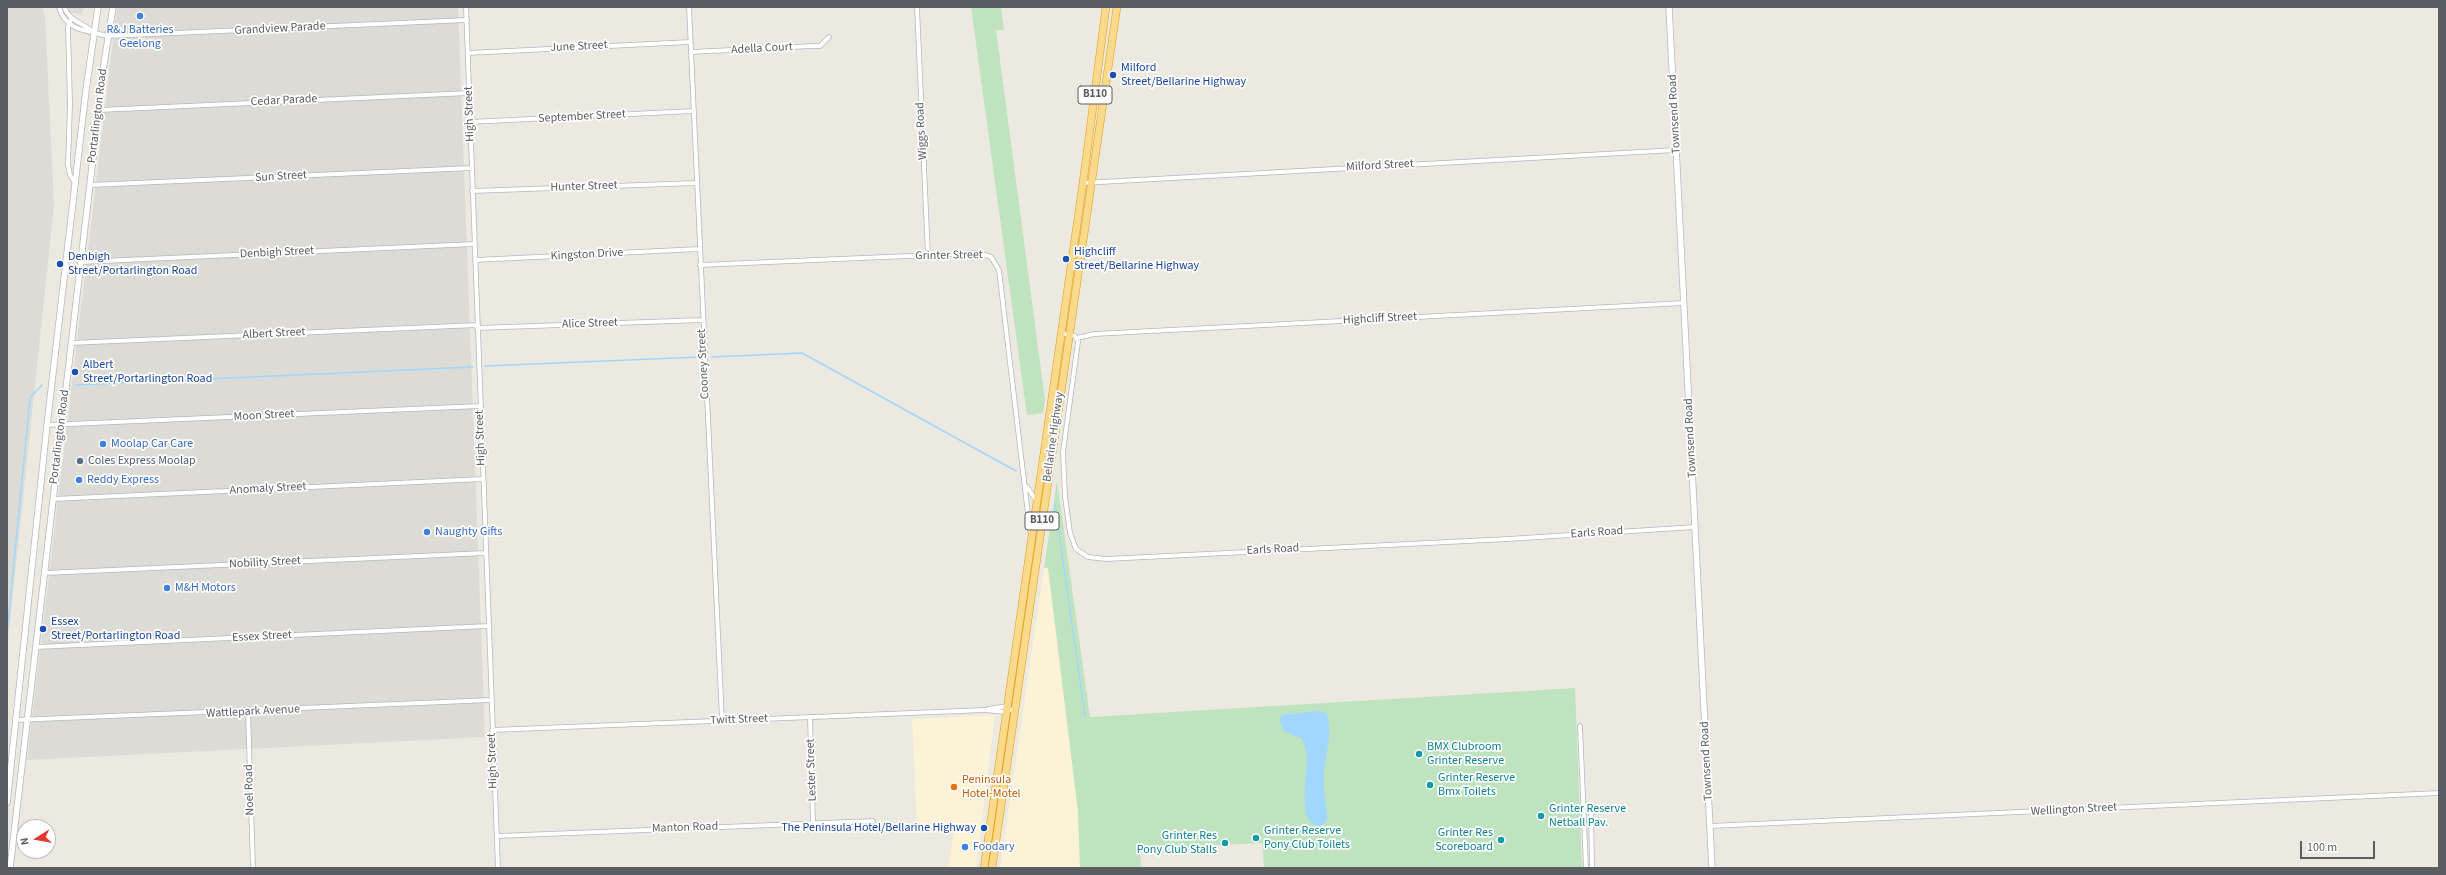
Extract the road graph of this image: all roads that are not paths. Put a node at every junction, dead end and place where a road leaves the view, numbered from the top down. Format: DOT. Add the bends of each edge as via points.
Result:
graph roads {
  1 [pos="59,7"];
  2 [pos="64,7"];
  3 [pos="98,7"];
  4 [pos="113,7"];
  5 [pos="466,7"];
  6 [pos="689,7"];
  7 [pos="917,7"];
  8 [pos="1106,7"];
  9 [pos="1116,7"];
  10 [pos="1669,7"];
  11 [pos="71,19"];
  12 [pos="467,20"];
  13 [pos="69,24"];
  14 [pos="93,32"];
  15 [pos="108,36"];
  16 [pos="829,37"];
  17 [pos="690,42"];
  18 [pos="691,52"];
  19 [pos="468,53"];
  20 [pos="469,93"];
  21 [pos="99,110"];
  22 [pos="693,112"];
  23 [pos="470,122"];
  24 [pos="1676,150"];
  25 [pos="472,168"];
  26 [pos="1092,182"];
  27 [pos="696,183"];
  28 [pos="1083,183"];
  29 [pos="75,184"];
  30 [pos="90,185"];
  31 [pos="472,191"];
  32 [pos="474,244"];
  33 [pos="699,250"];
  34 [pos="928,256"];
  35 [pos="475,260"];
  36 [pos="81,262"];
  37 [pos="700,265"];
  38 [pos="1684,303"];
  39 [pos="702,320"];
  40 [pos="477,326"];
  41 [pos="1061,333"];
  42 [pos="1070,334"];
  43 [pos="1077,338"];
  44 [pos="71,343"];
  45 [pos="480,406"];
  46 [pos="47,425"];
  47 [pos="62,425"];
  48 [pos="483,479"];
  49 [pos="1025,483"];
  50 [pos="53,499"];
  51 [pos="1036,500"];
  52 [pos="1043,517"];
  53 [pos="1695,527"];
  54 [pos="1031,539"];
  55 [pos="485,553"];
  56 [pos="45,573"];
  57 [pos="488,626"];
  58 [pos="36,647"];
  59 [pos="491,700"];
  60 [pos="1006,708"];
  61 [pos="1015,708"];
  62 [pos="248,712"];
  63 [pos="810,717"];
  64 [pos="16,720"];
  65 [pos="722,720"];
  66 [pos="27,721"];
  67 [pos="1580,726"];
  68 [pos="492,730"];
  69 [pos="2439,793"];
  70 [pos="7,803"];
  71 [pos="1583,804"];
  72 [pos="873,821"];
  73 [pos="813,823"];
  74 [pos="1710,826"];
  75 [pos="497,836"];
  76 [pos="10,868"];
  77 [pos="253,868"];
  78 [pos="498,868"];
  79 [pos="984,868"];
  80 [pos="992,868"];
  81 [pos="1586,868"];
  82 [pos="1592,868"];
  83 [pos="1712,868"];
  1 -- 13 [label="street"];
  2 -- 11 [label="street"];
  3 -- 14 [label="main road, Portarlington Road"];
  4 -- 15 [label="main road, Portarlington Road"];
  5 -- 12 [label="street, High Street"];
  6 -- 17 [label="street, Cooney Street"];
  7 -- 34 [label="street, Wiggs Road"];
  8 -- 28 [label="highway, Bellarine Highway / B110"];
  9 -- 26 [label="highway, Bellarine Highway / B110"];
  10 -- 24 [label="main road, Townsend Road"];
  11 -- 13 [label="street"];
  11 -- 14 [label="street" via="87,26"];
  12 -- 15 [label="street, Grandview Parade"];
  12 -- 19 [label="street, High Street"];
  13 -- 14 [label="street, Grandview Parade"];
  13 -- 29 [label="street" via="68,165"];
  14 -- 15 [label="street, Grandview Parade"];
  14 -- 29 [label="main road, Portarlington Road"];
  15 -- 21 [label="main road, Portarlington Road"];
  16 -- 18 [label="street, Adella Court" via="820,46"];
  17 -- 18 [label="street, Cooney Street"];
  17 -- 19 [label="street, June Street"];
  18 -- 22 [label="street, Cooney Street"];
  19 -- 20 [label="street, High Street"];
  20 -- 21 [label="street, Cedar Parade"];
  20 -- 23 [label="street, High Street"];
  21 -- 30 [label="main road, Portarlington Road"];
  22 -- 23 [label="street, September Street"];
  22 -- 27 [label="street, Cooney Street"];
  23 -- 25 [label="street, High Street"];
  24 -- 26 [label="street, Milford Street"];
  24 -- 38 [label="main road, Townsend Road"];
  25 -- 30 [label="street, Sun Street"];
  25 -- 31 [label="street, High Street"];
  26 -- 28 [label="street, Milford Street"];
  26 -- 42 [label="highway, Bellarine Highway / B110"];
  27 -- 31 [label="street, Hunter Street"];
  27 -- 33 [label="street, Cooney Street"];
  28 -- 41 [label="highway, Bellarine Highway / B110"];
  29 -- 46 [label="main road, Portarlington Road"];
  30 -- 36 [label="main road, Portarlington Road"];
  31 -- 32 [label="street, High Street"];
  32 -- 35 [label="street, High Street"];
  32 -- 36 [label="street, Denbigh Street"];
  33 -- 35 [label="street, Kingston Drive"];
  33 -- 37 [label="street, Cooney Street"];
  34 -- 37 [label="street, Grinter Street"];
  34 -- 49 [label="street, Grinter Street" via="983,253 997,264"];
  35 -- 40 [label="street, High Street"];
  36 -- 44 [label="main road, Portarlington Road"];
  37 -- 39 [label="street, Cooney Street"];
  38 -- 43 [label="street, Highcliff Street" via="1094,334"];
  38 -- 53 [label="main road, Townsend Road"];
  39 -- 40 [label="street, Alice Street"];
  39 -- 65 [label="street, Cooney Street"];
  40 -- 44 [label="street, Albert Street"];
  40 -- 45 [label="street, High Street"];
  41 -- 42 [label="street"];
  41 -- 51 [label="highway, Bellarine Highway / B110"];
  42 -- 43 [label="street"];
  42 -- 52 [label="highway, Bellarine Highway / B110"];
  43 -- 53 [label="street, Earls Road" via="1077,363 1063,452 1064,477 1070,533 1076,549 1088,557 1106,559 1492,540"];
  44 -- 47 [label="main road, Portarlington Road"];
  45 -- 47 [label="street, Moon Street"];
  45 -- 48 [label="street, High Street"];
  46 -- 47 [label="street, Moon Street"];
  46 -- 64 [label="main road, Portarlington Road"];
  47 -- 50 [label="main road, Portarlington Road"];
  48 -- 50 [label="street, Anomaly Street"];
  48 -- 55 [label="street, High Street"];
  49 -- 51 [label="street, Grinter Street"];
  49 -- 54 [label="street, Grinter Street"];
  50 -- 56 [label="main road, Portarlington Road"];
  51 -- 52 [label="highway"];
  51 -- 54 [label="highway, Bellarine Highway / B110"];
  52 -- 61 [label="highway, Bellarine Highway / B110"];
  53 -- 74 [label="main road, Townsend Road"];
  54 -- 60 [label="highway, Bellarine Highway / B110"];
  55 -- 56 [label="street, Nobility Street"];
  55 -- 57 [label="street, High Street"];
  56 -- 58 [label="main road, Portarlington Road"];
  57 -- 58 [label="street, Essex Street"];
  57 -- 59 [label="street, High Street"];
  58 -- 66 [label="main road, Portarlington Road"];
  59 -- 62 [label="street, Wattlepark Avenue"];
  59 -- 68 [label="street, High Street"];
  60 -- 61 [label="street, Twitt Street"];
  60 -- 63 [label="street, Twitt Street"];
  60 -- 79 [label="highway, Bellarine Highway / B110"];
  61 -- 80 [label="highway, Bellarine Highway / B110"];
  62 -- 66 [label="street, Wattlepark Avenue"];
  62 -- 77 [label="street, Noel Road"];
  63 -- 65 [label="street, Twitt Street"];
  63 -- 73 [label="street, Lester Street"];
  64 -- 66 [label="street, Wattlepark Avenue"];
  64 -- 70 [label="main road, Portarlington Road"];
  65 -- 68 [label="street, Twitt Street"];
  66 -- 76 [label="main road, Portarlington Road"];
  67 -- 71 [label="street"];
  68 -- 75 [label="street, High Street"];
  69 -- 74 [label="street, Wellington Street"];
  71 -- 81 [label="street"];
  71 -- 82 [label="street" via="1591,808"];
  72 -- 73 [label="street, Manton Road"];
  73 -- 75 [label="street, Manton Road"];
  74 -- 83 [label="main road, Townsend Road"];
  75 -- 78 [label="street, High Street"];
}
